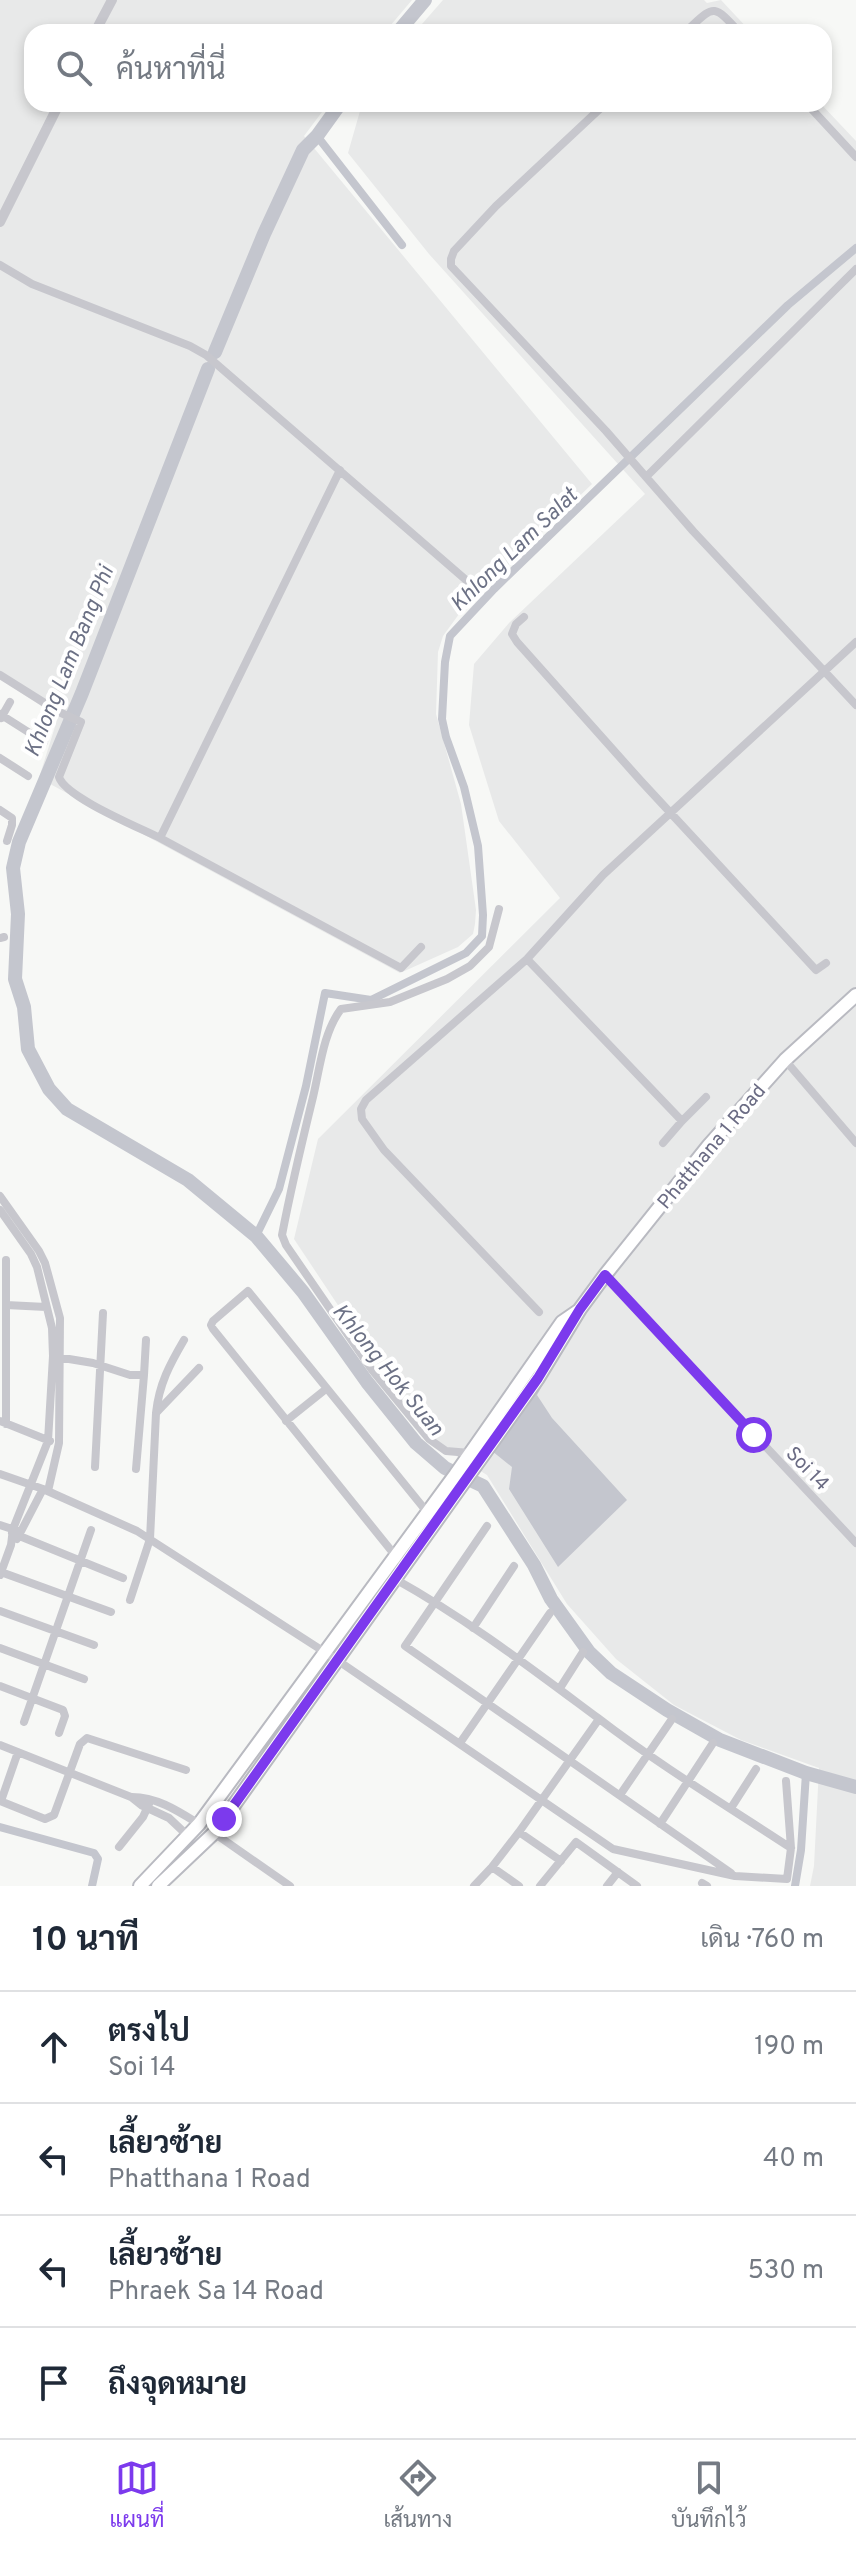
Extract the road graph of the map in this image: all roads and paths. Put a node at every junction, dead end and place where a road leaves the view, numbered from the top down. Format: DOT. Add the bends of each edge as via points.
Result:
graph roads {
  1 [pos="112,0"];
  2 [pos="99,24"];
  3 [pos="694,24"];
  4 [pos="731,24"];
  5 [pos="55,112"];
  6 [pos="596,112"];
  7 [pos="814,112"];
  8 [pos="856,157"];
  9 [pos="0,222"];
  10 [pos="0,265"];
  11 [pos="856,269"];
  12 [pos="340,470"];
  13 [pos="647,476"];
  14 [pos="473,586"];
  15 [pos="524,617"];
  16 [pos="856,642"];
  17 [pos="824,671"];
  18 [pos="0,675"];
  19 [pos="10,702"];
  20 [pos="856,705"];
  21 [pos="1,717"];
  22 [pos="44,742"];
  23 [pos="0,758"];
  24 [pos="28,776"];
  25 [pos="0,810"];
  26 [pos="670,813"];
  27 [pos="160,838"];
  28 [pos="7,841"];
  29 [pos="499,909"];
  30 [pos="421,947"];
  31 [pos="527,959"];
  32 [pos="826,963"];
  33 [pos="856,995"];
  34 [pos="785,1060"];
  35 [pos="706,1097"];
  36 [pos="682,1121"];
  37 [pos="663,1143"];
  38 [pos="856,1143"];
  39 [pos="0,1196"];
  40 [pos="0,1210"];
  41 [pos="15,1222"];
  42 [pos="6,1260"];
  43 [pos="605,1275"];
  44 [pos="6,1305"];
  45 [pos="46,1307"];
  46 [pos="539,1312"];
  47 [pos="103,1313"];
  48 [pos="146,1340"];
  49 [pos="184,1340"];
  50 [pos="57,1357"];
  51 [pos="101,1366"];
  52 [pos="199,1368"];
  53 [pos="144,1375"];
  54 [pos="326,1389"];
  55 [pos="156,1413"];
  56 [pos="286,1421"];
  57 [pos="3,1422"];
  58 [pos="48,1441"];
  59 [pos="59,1443"];
  60 [pos="471,1458"];
  61 [pos="95,1467"];
  62 [pos="136,1469"];
  63 [pos="0,1474"];
  64 [pos="32,1485"];
  65 [pos="45,1490"];
  66 [pos="451,1490"];
  67 [pos="427,1512"];
  68 [pos="0,1525"];
  69 [pos="487,1526"];
  70 [pos="91,1530"];
  71 [pos="17,1533"];
  72 [pos="150,1539"];
  73 [pos="856,1543"];
  74 [pos="81,1561"];
  75 [pos="400,1561"];
  76 [pos="514,1566"];
  77 [pos="1,1568"];
  78 [pos="123,1578"];
  79 [pos="395,1579"];
  80 [pos="69,1596"];
  81 [pos="130,1600"];
  82 [pos="435,1601"];
  83 [pos="0,1611"];
  84 [pos="111,1612"];
  85 [pos="550,1613"];
  86 [pos="473,1628"];
  87 [pos="56,1631"];
  88 [pos="94,1645"];
  89 [pos="0,1648"];
  90 [pos="583,1652"];
  91 [pos="324,1653"];
  92 [pos="518,1659"];
  93 [pos="337,1660"];
  94 [pos="44,1664"];
  95 [pos="84,1679"];
  96 [pos="0,1686"];
  97 [pos="560,1688"];
  98 [pos="32,1698"];
  99 [pos="488,1702"];
  100 [pos="599,1719"];
  101 [pos="672,1719"];
  102 [pos="24,1722"];
  103 [pos="59,1733"];
  104 [pos="460,1743"];
  105 [pos="713,1743"];
  106 [pos="0,1745"];
  107 [pos="18,1752"];
  108 [pos="648,1754"];
  109 [pos="570,1760"];
  110 [pos="756,1769"];
  111 [pos="186,1770"];
  112 [pos="71,1773"];
  113 [pos="689,1780"];
  114 [pos="786,1781"];
  115 [pos="620,1795"];
  116 [pos="541,1799"];
  117 [pos="0,1801"];
  118 [pos="150,1804"];
  119 [pos="731,1808"];
  120 [pos="209,1809"];
  121 [pos="224,1819"];
  122 [pos="199,1824"];
  123 [pos="660,1824"];
  124 [pos="519,1832"];
  125 [pos="214,1833"];
  126 [pos="187,1835"];
  127 [pos="201,1845"];
  128 [pos="119,1847"];
  129 [pos="791,1848"];
  130 [pos="561,1861"];
  131 [pos="492,1867"];
  132 [pos="618,1872"];
  133 [pos="735,1876"];
  134 [pos="140,1886"];
  135 [pos="158,1886"];
  136 [pos="290,1886"];
  137 [pos="474,1886"];
  138 [pos="519,1886"];
  139 [pos="540,1886"];
  140 [pos="607,1886"];
  141 [pos="637,1886"];
  1 -- 2 [label="street"];
  3 -- 4 [label="street" via="713,10"];
  5 -- 9 [label="street"];
  6 -- 13 [label="street" via="496,206 454,251 451,266"];
  7 -- 8 [label="street"];
  10 -- 12 [label="street" via="32,284 190,346"];
  11 -- 13 [label="street"];
  12 -- 14 [label="street"];
  12 -- 27 [label="street"];
  13 -- 17 [label="street"];
  15 -- 26 [label="street" via="513,629 517,642"];
  16 -- 17 [label="street"];
  17 -- 20 [label="street"];
  17 -- 26 [label="street"];
  18 -- 27 [label="street" via="81,722 59,777 61,786"];
  19 -- 21 [label="street"];
  21 -- 22 [label="street"];
  23 -- 24 [label="street"];
  25 -- 28 [label="street" via="12,818"];
  26 -- 31 [label="street" via="603,875"];
  26 -- 32 [label="street" via="813,974"];
  27 -- 30 [label="street" via="401,968"];
  29 -- 60 [label="street" via="489,947 470,966 390,1002 341,1009 334,1019 282,1235 403,1410 446,1451"];
  31 -- 36 [label="street"];
  31 -- 46 [label="street" via="361,1109 362,1119 386,1152"];
  33 -- 34 [label="main road, Phatthana 1 Road"];
  34 -- 38 [label="street"];
  34 -- 43 [label="main road, Phatthana 1 Road"];
  35 -- 36 [label="street"];
  36 -- 37 [label="street"];
  39 -- 41 [label="street"];
  40 -- 41 [label="street"];
  41 -- 45 [label="street" via="37,1267"];
  41 -- 50 [label="street" via="45,1263 60,1318"];
  42 -- 44 [label="street"];
  43 -- 60 [label="main road, Phatthana 1 Road" via="538,1378"];
  43 -- 73 [label="street, Soi 14"];
  44 -- 45 [label="street"];
  44 -- 57 [label="street"];
  45 -- 50 [label="street"];
  47 -- 51 [label="street"];
  48 -- 53 [label="street"];
  49 -- 55 [label="street" via="166,1370"];
  50 -- 51 [label="street"];
  50 -- 58 [label="street"];
  50 -- 59 [label="street"];
  51 -- 53 [label="street"];
  51 -- 61 [label="street"];
  52 -- 55 [label="street"];
  53 -- 62 [label="street"];
  54 -- 56 [label="street"];
  54 -- 56 [label="street" via="245,1291 211,1325"];
  54 -- 67 [label="street"];
  55 -- 72 [label="street"];
  56 -- 75 [label="street"];
  57 -- 58 [label="street"];
  58 -- 59 [label="street"];
  58 -- 64 [label="street"];
  59 -- 65 [label="street"];
  60 -- 66 [label="main road, Phatthana 1 Road"];
  63 -- 64 [label="street"];
  64 -- 65 [label="street"];
  64 -- 71 [label="street"];
  65 -- 71 [label="street"];
  65 -- 72 [label="street"];
  66 -- 67 [label="main road"];
  66 -- 75 [label="main road"];
  67 -- 75 [label="main road"];
  68 -- 71 [label="street"];
  69 -- 82 [label="street"];
  70 -- 74 [label="street"];
  71 -- 74 [label="street"];
  71 -- 77 [label="street"];
  72 -- 81 [label="street"];
  72 -- 91 [label="street"];
  74 -- 78 [label="street"];
  74 -- 80 [label="street"];
  75 -- 79 [label="main road"];
  75 -- 91 [label="main road"];
  76 -- 86 [label="street"];
  77 -- 80 [label="street"];
  79 -- 82 [label="street"];
  79 -- 93 [label="main road"];
  80 -- 84 [label="street"];
  80 -- 87 [label="street"];
  82 -- 86 [label="street"];
  82 -- 99 [label="street" via="405,1646"];
  83 -- 87 [label="street"];
  85 -- 92 [label="street"];
  86 -- 92 [label="street"];
  87 -- 88 [label="street"];
  87 -- 94 [label="street"];
  89 -- 94 [label="street"];
  90 -- 97 [label="street"];
  91 -- 93 [label="street"];
  91 -- 120 [label="main road"];
  92 -- 97 [label="street"];
  92 -- 99 [label="street"];
  93 -- 104 [label="street"];
  93 -- 121 [label="main road"];
  94 -- 95 [label="street"];
  94 -- 98 [label="street"];
  96 -- 98 [label="street"];
  97 -- 100 [label="street"];
  98 -- 102 [label="street"];
  98 -- 103 [label="street" via="63,1710"];
  99 -- 104 [label="street"];
  99 -- 109 [label="street"];
  100 -- 108 [label="street"];
  100 -- 109 [label="street"];
  101 -- 108 [label="street"];
  104 -- 116 [label="street"];
  105 -- 113 [label="street"];
  106 -- 107 [label="street"];
  107 -- 112 [label="street"];
  107 -- 117 [label="street"];
  108 -- 113 [label="street"];
  108 -- 115 [label="street"];
  109 -- 115 [label="street"];
  109 -- 116 [label="street"];
  110 -- 119 [label="street"];
  111 -- 112 [label="street" via="87,1738"];
  112 -- 117 [label="street" via="49,1818"];
  112 -- 118 [label="street"];
  113 -- 119 [label="street"];
  113 -- 123 [label="street"];
  114 -- 129 [label="street"];
  115 -- 123 [label="street"];
  116 -- 124 [label="street"];
  116 -- 133 [label="street" via="613,1849"];
  118 -- 122 [label="street" via="172,1808"];
  118 -- 126 [label="street"];
  118 -- 128 [label="street"];
  119 -- 129 [label="street"];
  120 -- 121 [label="main road"];
  120 -- 122 [label="main road"];
  121 -- 125 [label="main road"];
  122 -- 126 [label="main road"];
  123 -- 133 [label="street"];
  124 -- 130 [label="street"];
  124 -- 131 [label="street"];
  125 -- 127 [label="main road"];
  125 -- 136 [label="street"];
  126 -- 127 [label="main road"];
  126 -- 134 [label="main road"];
  127 -- 135 [label="main road"];
  129 -- 133 [label="street" via="787,1879"];
  130 -- 132 [label="street" via="576,1842"];
  130 -- 139 [label="street"];
  131 -- 137 [label="street"];
  131 -- 138 [label="street"];
  132 -- 140 [label="street"];
  132 -- 141 [label="street"];
}
